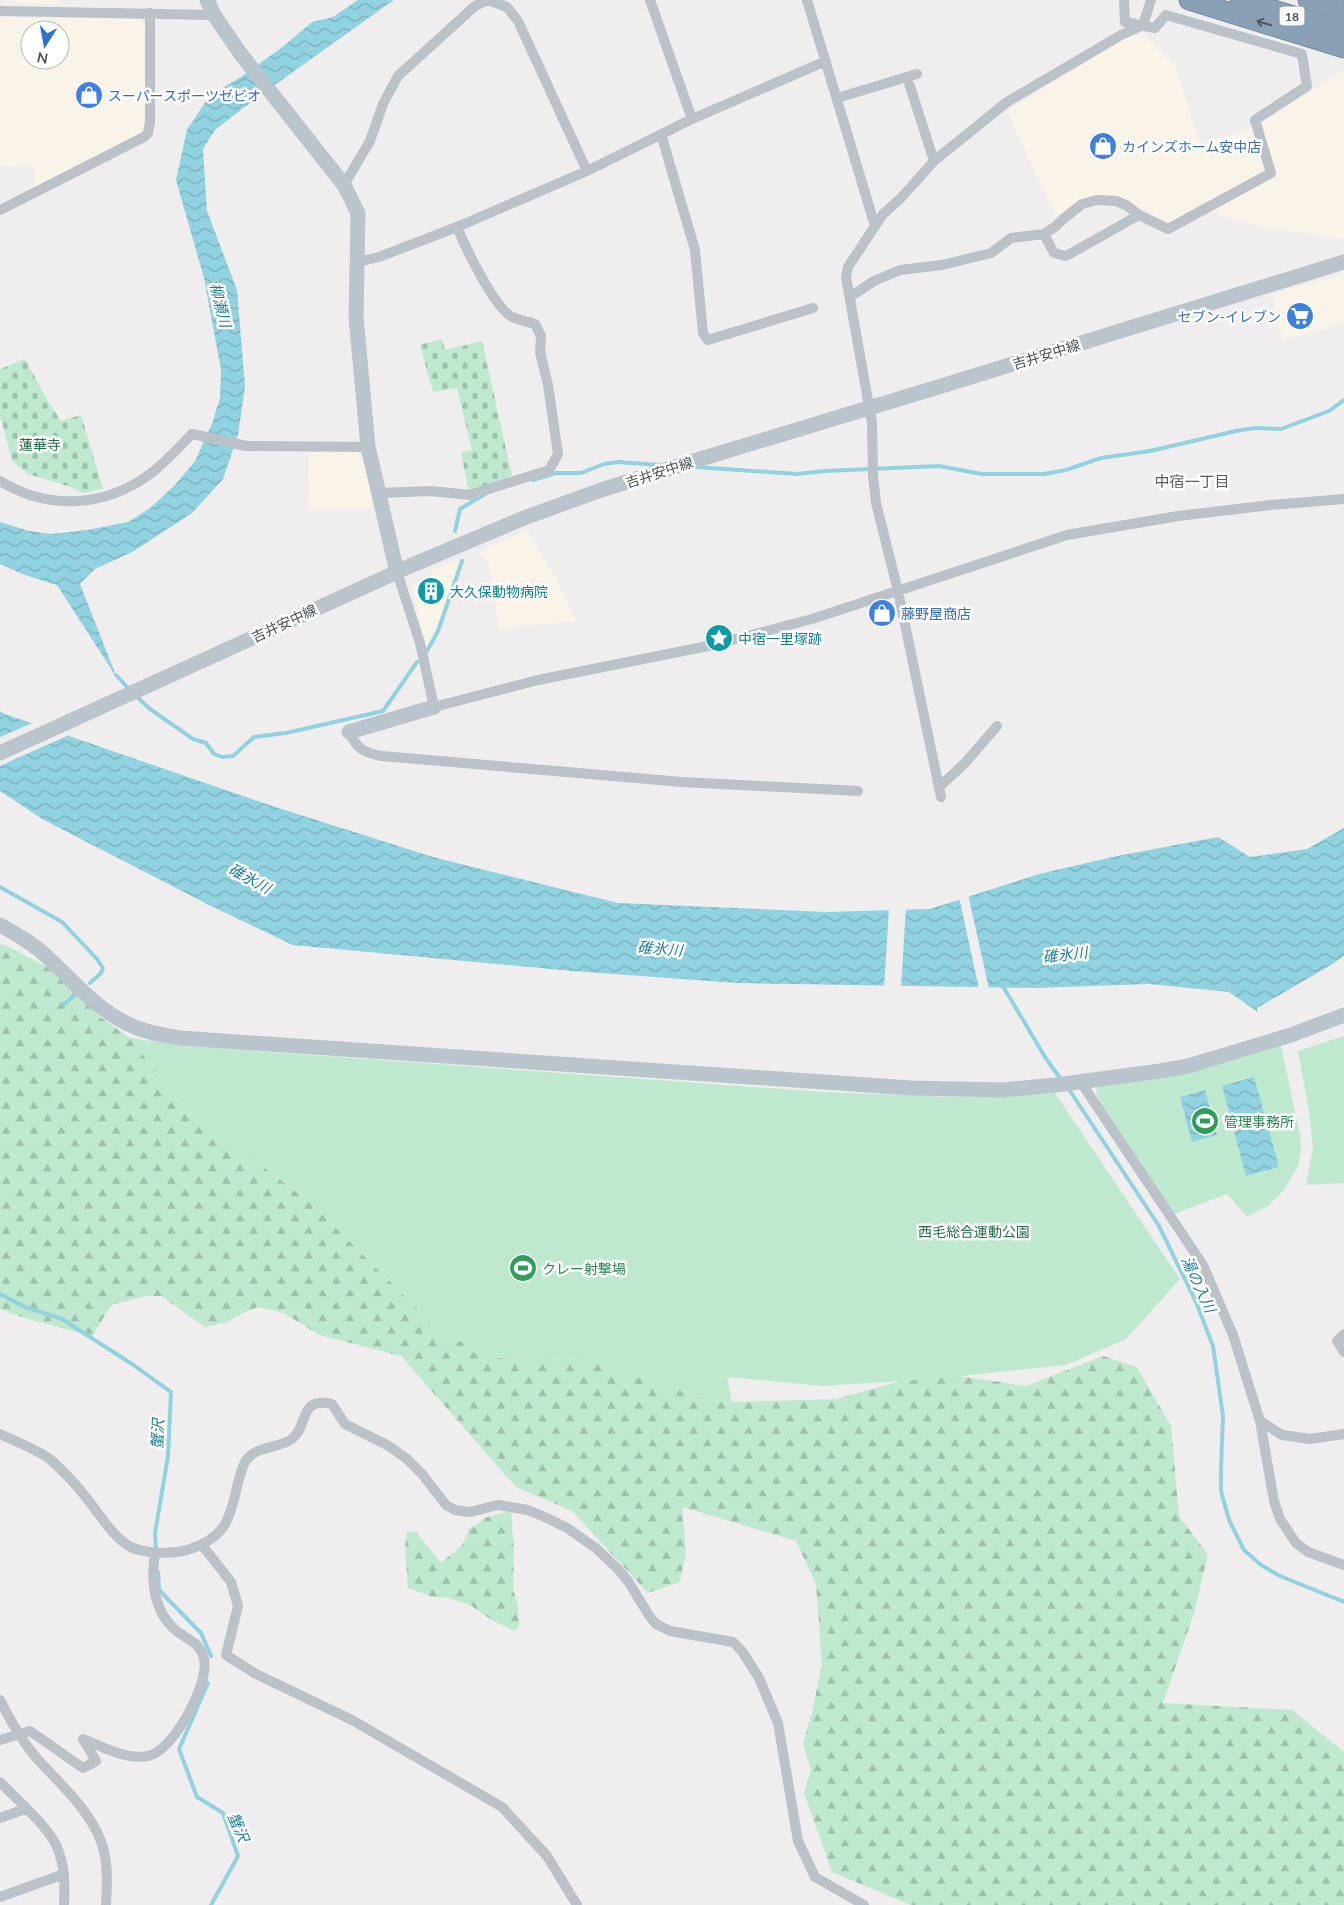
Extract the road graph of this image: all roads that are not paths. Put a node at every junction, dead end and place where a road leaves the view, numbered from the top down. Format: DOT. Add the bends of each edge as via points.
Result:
graph roads {
  1 [pos="207,0"];
  2 [pos="650,0"];
  3 [pos="807,0"];
  4 [pos="1124,0"];
  5 [pos="1151,0"];
  6 [pos="1189,0"];
  7 [pos="1240,0"];
  8 [pos="1308,0"];
  9 [pos="0,11"];
  10 [pos="1344,11"];
  11 [pos="150,13"];
  12 [pos="214,15"];
  13 [pos="1143,25"];
  14 [pos="1344,31"];
  15 [pos="1344,48"];
  16 [pos="826,61"];
  17 [pos="837,98"];
  18 [pos="692,119"];
  19 [pos="661,134"];
  20 [pos="934,161"];
  21 [pos="587,171"];
  22 [pos="344,185"];
  23 [pos="0,210"];
  24 [pos="1139,215"];
  25 [pos="875,226"];
  26 [pos="457,227"];
  27 [pos="1044,234"];
  28 [pos="358,262"];
  29 [pos="1344,262"];
  30 [pos="850,297"];
  31 [pos="813,308"];
  32 [pos="869,408"];
  33 [pos="368,447"];
  34 [pos="0,481"];
  35 [pos="379,493"];
  36 [pos="1344,499"];
  37 [pos="396,572"];
  38 [pos="898,591"];
  39 [pos="434,707"];
  40 [pos="997,726"];
  41 [pos="349,732"];
  42 [pos="0,753"];
  43 [pos="858,791"];
  44 [pos="0,925"];
  45 [pos="1344,1015"];
  46 [pos="1076,1082"];
  47 [pos="1344,1334"];
  48 [pos="1344,1352"];
  49 [pos="1260,1421"];
  50 [pos="0,1434"];
  51 [pos="1344,1434"];
  52 [pos="202,1545"];
  53 [pos="155,1553"];
  54 [pos="1344,1565"];
  55 [pos="0,1700"];
  56 [pos="18,1734"];
  57 [pos="0,1740"];
  58 [pos="0,1782"];
  59 [pos="25,1809"];
  60 [pos="0,1818"];
  61 [pos="64,1874"];
  62 [pos="0,1897"];
  63 [pos="64,1905"];
  64 [pos="106,1905"];
  65 [pos="577,1905"];
  66 [pos="864,1905"];
  1 -- 12 [label="street"];
  2 -- 18 [label="street"];
  3 -- 16 [label="street"];
  4 -- 13 [label="street" via="1125,22"];
  5 -- 13 [label="street"];
  15 -- 6 [label="highway, one-way"];
  7 -- 14 [label="highway, 18"];
  8 -- 10 [label="highway, 18"];
  9 -- 11 [label="street"];
  11 -- 12 [label="street"];
  11 -- 23 [label="street" via="148,133"];
  12 -- 22 [label="street" via="242,56"];
  13 -- 20 [label="street" via="1007,102"];
  13 -- 24 [label="street" via="1155,28 1166,14 1302,54 1307,86 1255,120 1271,173 1168,229"];
  16 -- 17 [label="street"];
  16 -- 18 [label="street"];
  17 -- 20 [label="street" via="912,76"];
  17 -- 25 [label="street"];
  18 -- 19 [label="street"];
  19 -- 21 [label="street"];
  19 -- 31 [label="street" via="695,250 703,333 708,340"];
  20 -- 25 [label="street"];
  21 -- 22 [label="street" via="518,21 507,7 488,0 475,6 398,76 383,104 370,141"];
  21 -- 26 [label="street"];
  22 -- 28 [label="street" via="358,213"];
  24 -- 27 [label="street" via="1116,200 1097,200 1082,204"];
  24 -- 27 [label="street" via="1066,256 1054,253"];
  25 -- 30 [label="street" via="848,267 846,277"];
  26 -- 28 [label="street"];
  26 -- 35 [label="street" via="501,307 511,317 535,324 540,336 558,454 550,470 470,495 431,491"];
  27 -- 30 [label="street" via="1011,238 991,253 942,265 900,270 874,281"];
  28 -- 33 [label="street" via="356,317"];
  29 -- 32 [label="street, 吉井安中線"];
  30 -- 32 [label="street"];
  32 -- 37 [label="street, 吉井安中線" via="601,490 524,518"];
  32 -- 38 [label="street" via="876,503"];
  33 -- 34 [label="street" via="246,446 192,434 151,474 109,496 66,502 36,497"];
  33 -- 35 [label="street"];
  35 -- 37 [label="street"];
  36 -- 38 [label="street" via="1178,516 1067,535"];
  37 -- 39 [label="street" via="420,643"];
  37 -- 42 [label="street, 吉井安中線"];
  38 -- 39 [label="street" via="812,619 713,645 529,682"];
  38 -- 40 [label="street" via="940,792"];
  39 -- 41 [label="street"];
  41 -- 43 [label="street" via="363,751 382,756 682,782"];
  44 -- 46 [label="street" via="45,954 110,1014 135,1027 166,1036 912,1088 981,1091"];
  45 -- 46 [label="street" via="1286,1037 1188,1066"];
  46 -- 49 [label="street" via="1203,1265 1233,1335"];
  47 -- 48 [label="street" via="1337,1341"];
  49 -- 51 [label="street" via="1282,1435 1310,1439"];
  49 -- 54 [label="street" via="1280,1520 1296,1543 1308,1552"];
  50 -- 53 [label="street" via="50,1460 74,1482 128,1546"];
  52 -- 53 [label="street" via="188,1550"];
  52 -- 65 [label="street" via="231,1582 238,1606 226,1655 256,1674 352,1720 502,1807 547,1856"];
  52 -- 66 [label="street" via="224,1528 230,1517 246,1461 253,1454 297,1435 307,1410 323,1402 332,1404 345,1424 407,1459 446,1505 455,1510 470,1512 506,1506 528,1510 566,1528 597,1549 617,1568 656,1624 670,1631 732,1642 742,1650 759,1678 778,1723 798,1841 815,1877"];
  53 -- 56 [label="street" via="154,1591 159,1607 172,1627 197,1644 205,1662 189,1714 177,1733 160,1750 150,1756 138,1757 83,1739 96,1761 83,1768 30,1731"];
  55 -- 56 [label="street"];
  56 -- 57 [label="street"];
  56 -- 64 [label="street" via="97,1831 107,1868"];
  58 -- 59 [label="street"];
  59 -- 60 [label="street"];
  59 -- 61 [label="street" via="57,1846"];
  61 -- 62 [label="street"];
  61 -- 63 [label="street"];
}
